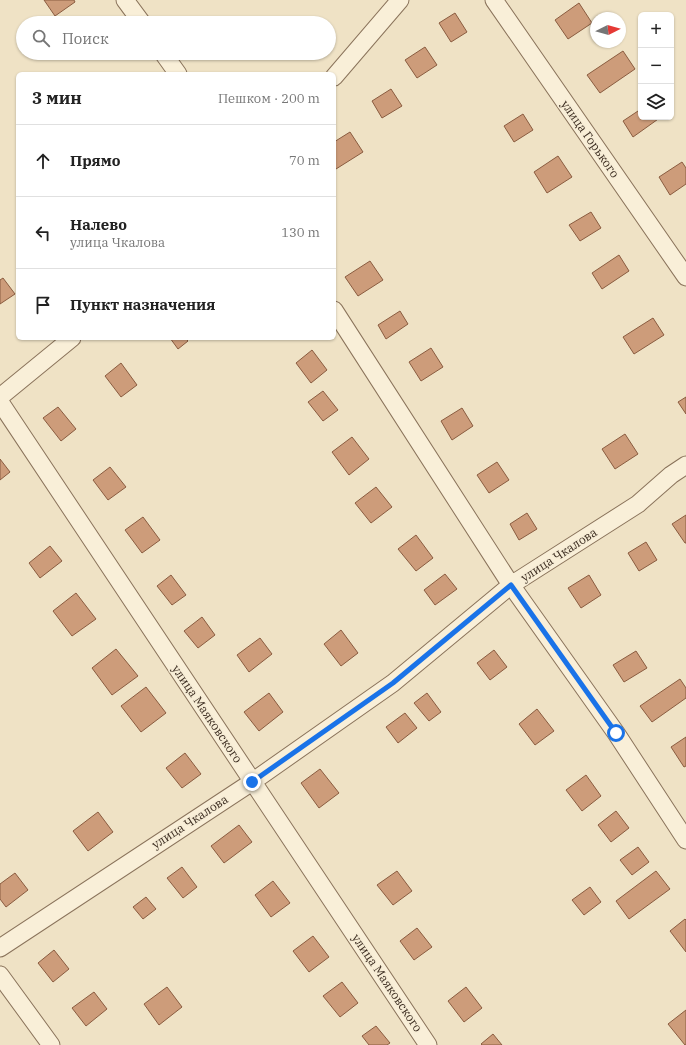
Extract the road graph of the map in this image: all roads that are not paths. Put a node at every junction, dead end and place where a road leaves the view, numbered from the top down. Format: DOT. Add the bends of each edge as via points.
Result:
graph roads {
  1 [pos="126,0"];
  2 [pos="400,0"];
  3 [pos="494,0"];
  4 [pos="137,16"];
  5 [pos="168,60"];
  6 [pos="177,72"];
  7 [pos="336,75"];
  8 [pos="686,278"];
  9 [pos="336,313"];
  10 [pos="70,340"];
  11 [pos="0,397"];
  12 [pos="0,402"];
  13 [pos="686,465"];
  14 [pos="511,585"];
  15 [pos="252,782"];
  16 [pos="686,840"];
  17 [pos="0,948"];
  18 [pos="0,975"];
  19 [pos="51,1045"];
  20 [pos="428,1045"];
  1 -- 4 [label="street"];
  2 -- 7 [label="street"];
  3 -- 8 [label="street, улица Горького"];
  5 -- 6 [label="street"];
  9 -- 14 [label="street"];
  10 -- 11 [label="street"];
  12 -- 15 [label="street, улица Маяковского"];
  13 -- 14 [label="street, улица Чкалова" via="638,504"];
  14 -- 15 [label="street, улица Чкалова" via="393,683"];
  14 -- 16 [label="street" via="616,733"];
  15 -- 17 [label="street, улица Чкалова"];
  15 -- 20 [label="street, улица Маяковского"];
  18 -- 19 [label="street"];
}
